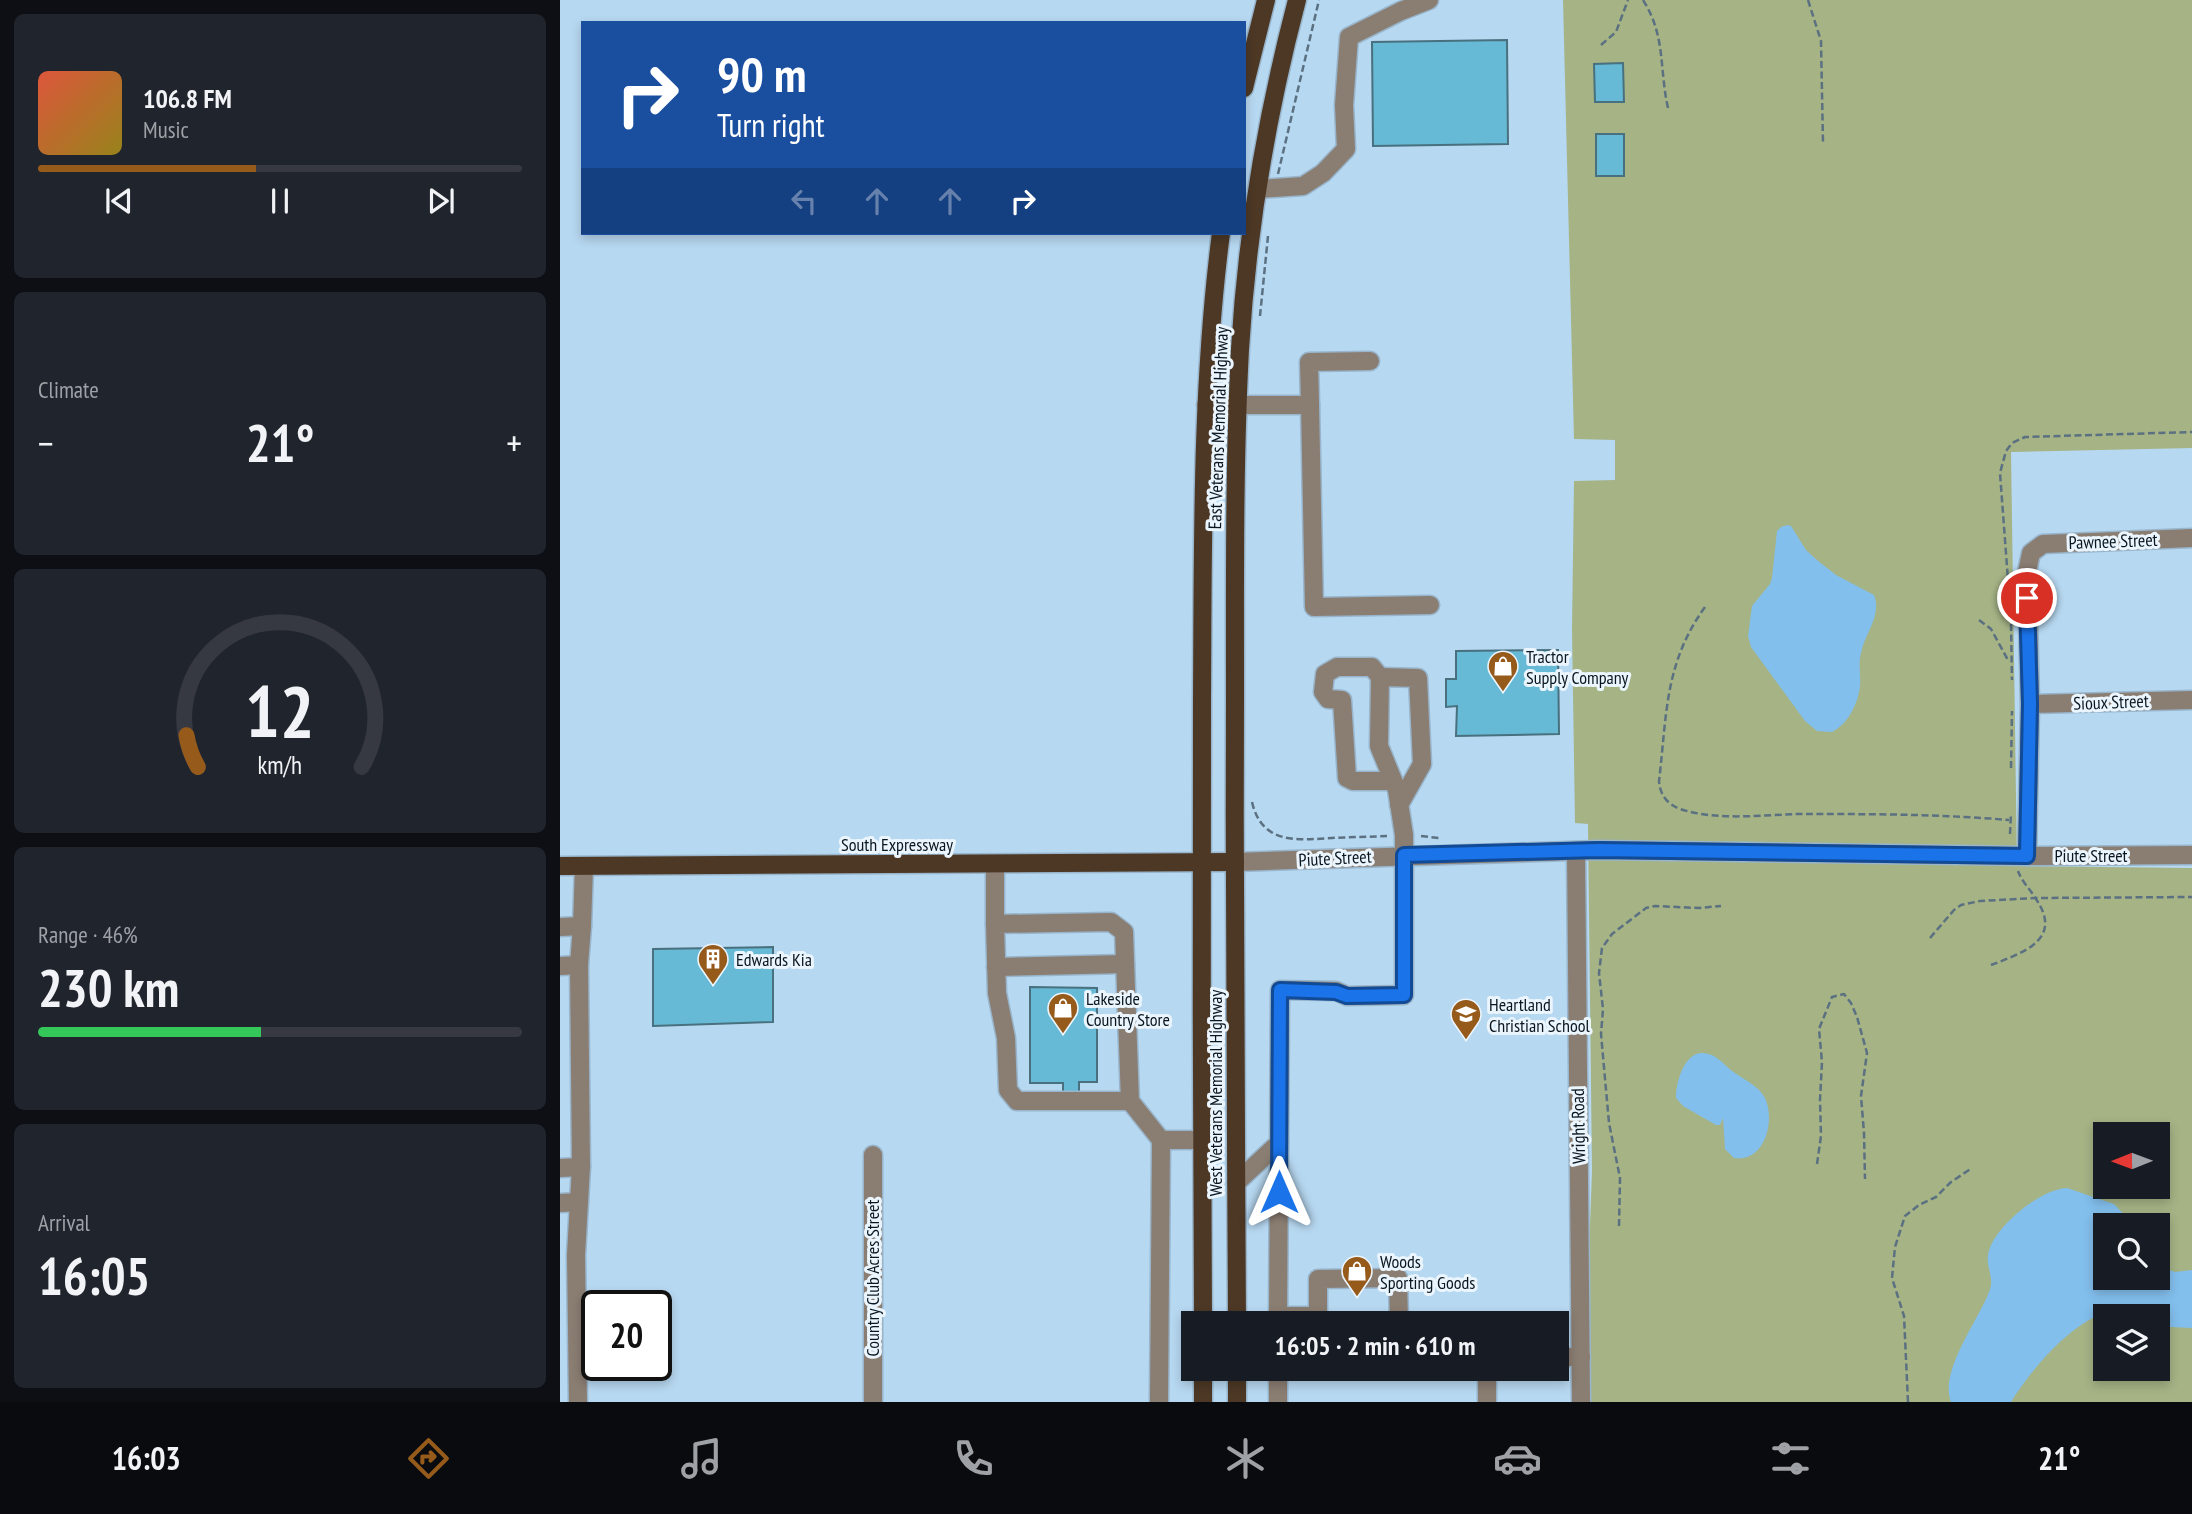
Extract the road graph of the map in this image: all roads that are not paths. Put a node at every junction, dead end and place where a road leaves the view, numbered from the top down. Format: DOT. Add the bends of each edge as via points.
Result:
graph roads {
  1 [pos="1266,0"];
  2 [pos="1297,0"];
  3 [pos="1429,0"];
  4 [pos="1246,80"];
  5 [pos="1258,189"];
  6 [pos="1221,235"];
  7 [pos="1370,361"];
  8 [pos="1206,405"];
  9 [pos="1310,405"];
  10 [pos="1238,406"];
  11 [pos="2192,538"];
  12 [pos="1430,605"];
  13 [pos="1380,677"];
  14 [pos="2192,700"];
  15 [pos="2021,707"];
  16 [pos="1393,781"];
  17 [pos="1399,805"];
  18 [pos="1576,850"];
  19 [pos="1404,855"];
  20 [pos="2192,855"];
  21 [pos="2027,856"];
  22 [pos="1234,862"];
  23 [pos="1201,863"];
  24 [pos="995,864"];
  25 [pos="560,866"];
  26 [pos="584,867"];
  27 [pos="995,924"];
  28 [pos="560,926"];
  29 [pos="582,926"];
  30 [pos="1125,964"];
  31 [pos="579,965"];
  32 [pos="560,966"];
  33 [pos="996,967"];
  34 [pos="1130,1101"];
  35 [pos="1161,1140"];
  36 [pos="1202,1140"];
  37 [pos="1279,1143"];
  38 [pos="873,1155"];
  39 [pos="581,1167"];
  40 [pos="560,1168"];
  41 [pos="1236,1183"];
  42 [pos="579,1202"];
  43 [pos="560,1203"];
  44 [pos="568,1244"];
  45 [pos="1203,1311"];
  46 [pos="1237,1311"];
  47 [pos="1278,1311"];
  48 [pos="1318,1311"];
  49 [pos="1399,1311"];
  50 [pos="1569,1357"];
  51 [pos="1581,1357"];
  52 [pos="1203,1381"];
  53 [pos="1237,1381"];
  54 [pos="1278,1381"];
  55 [pos="1487,1381"];
  56 [pos="578,1402"];
  57 [pos="873,1402"];
  58 [pos="1159,1402"];
  59 [pos="1203,1402"];
  60 [pos="1237,1402"];
  61 [pos="1278,1402"];
  62 [pos="1487,1402"];
  63 [pos="1581,1402"];
  1 -- 4 [label="main road"];
  2 -- 5 [label="main road, East Veterans Memorial Highway"];
  3 -- 5 [label="street" via="1349,37 1346,149 1303,186"];
  5 -- 10 [label="main road, East Veterans Memorial Highway" via="1240,346"];
  6 -- 8 [label="main road, East Veterans Memorial Highway"];
  7 -- 9 [label="street" via="1309,362"];
  8 -- 10 [label="street"];
  8 -- 23 [label="main road, East Veterans Memorial Highway"];
  9 -- 10 [label="street"];
  9 -- 12 [label="street" via="1314,607"];
  10 -- 22 [label="main road, East Veterans Memorial Highway"];
  11 -- 15 [label="street, Pawnee Street" via="2035,548 2027,572"];
  13 -- 16 [label="street" via="1378,746"];
  13 -- 16 [label="street" via="1372,667 1337,667 1325,674 1323,692 1328,699 1342,700 1347,778"];
  13 -- 17 [label="street" via="1418,678 1422,764"];
  14 -- 15 [label="street, Sioux Street"];
  15 -- 21 [label="street"];
  16 -- 17 [label="street"];
  17 -- 19 [label="street"];
  18 -- 19 [label="street, Piute Street"];
  18 -- 21 [label="street, Piute Street"];
  18 -- 51 [label="street, Wright Road"];
  19 -- 22 [label="street, Piute Street"];
  19 -- 37 [label="street" via="1404,995 1280,990"];
  20 -- 21 [label="street, Piute Street"];
  22 -- 23 [label="main road, South Expressway"];
  22 -- 41 [label="main road, West Veterans Memorial Highway"];
  23 -- 24 [label="main road, South Expressway"];
  23 -- 36 [label="main road, West Veterans Memorial Highway"];
  24 -- 26 [label="main road, South Expressway"];
  24 -- 27 [label="street"];
  25 -- 26 [label="main road, South Expressway"];
  26 -- 29 [label="street"];
  27 -- 30 [label="street" via="1111,922 1124,932"];
  27 -- 33 [label="street"];
  28 -- 29 [label="street"];
  29 -- 31 [label="street"];
  30 -- 33 [label="street"];
  30 -- 34 [label="street"];
  31 -- 32 [label="street"];
  31 -- 39 [label="street"];
  33 -- 34 [label="street" via="1008,1090 1017,1101"];
  34 -- 35 [label="street"];
  35 -- 36 [label="street"];
  35 -- 58 [label="street"];
  36 -- 45 [label="main road, West Veterans Memorial Highway"];
  37 -- 41 [label="street"];
  37 -- 47 [label="street"];
  38 -- 57 [label="street, Country Club Acres Street"];
  39 -- 40 [label="street"];
  39 -- 42 [label="street"];
  41 -- 46 [label="main road, West Veterans Memorial Highway"];
  42 -- 43 [label="street"];
  42 -- 44 [label="street"];
  44 -- 56 [label="street"];
  48 -- 49 [label="street" via="1318,1279 1398,1278"];
  50 -- 51 [label="street"];
  51 -- 63 [label="street, Wright Road"];
  52 -- 59 [label="main road"];
  53 -- 60 [label="main road"];
  54 -- 61 [label="street"];
  55 -- 62 [label="street"];
}
